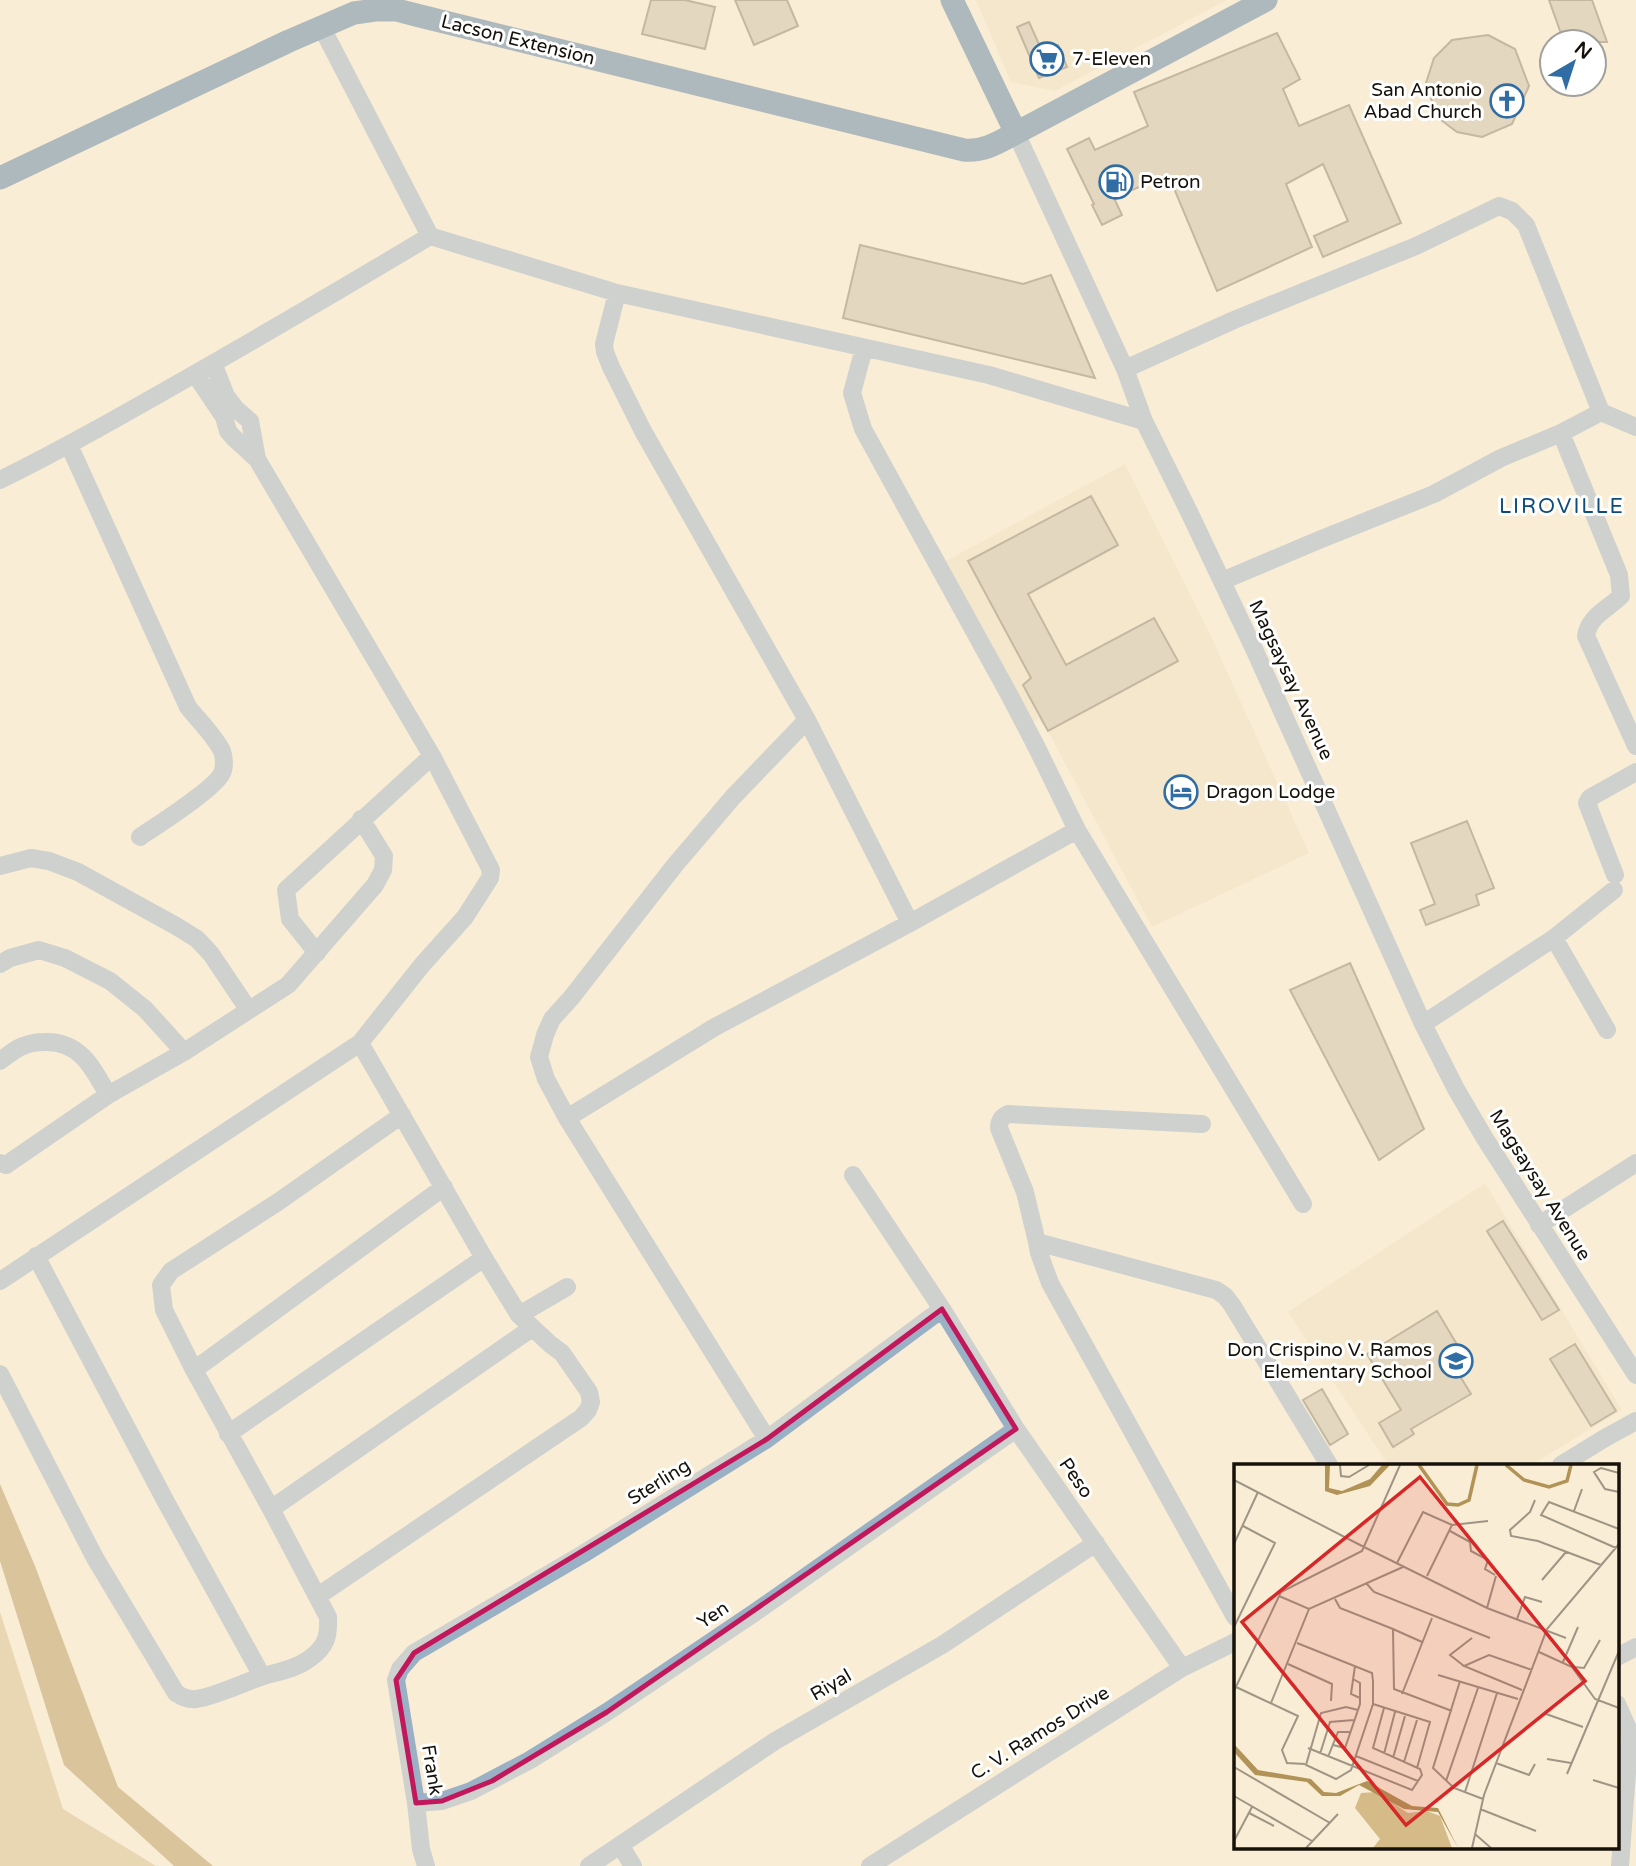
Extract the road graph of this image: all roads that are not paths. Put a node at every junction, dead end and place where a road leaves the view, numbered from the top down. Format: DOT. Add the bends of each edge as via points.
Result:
graph roads {
  1 [pos="952,0"];
  2 [pos="1266,0"];
  3 [pos="321,26"];
  4 [pos="1016,133"];
  5 [pos="0,178"];
  6 [pos="430,236"];
  7 [pos="617,293"];
  8 [pos="864,348"];
  9 [pos="213,363"];
  10 [pos="1125,369"];
  11 [pos="195,374"];
  12 [pos="1601,412"];
  13 [pos="1144,421"];
  14 [pos="1636,427"];
  15 [pos="1561,433"];
  16 [pos="69,445"];
  17 [pos="257,459"];
  18 [pos="0,480"];
  19 [pos="1222,581"];
  20 [pos="807,720"];
  21 [pos="1636,746"];
  22 [pos="432,756"];
  23 [pos="1636,772"];
  24 [pos="361,819"];
  25 [pos="1077,830"];
  26 [pos="140,838"];
  27 [pos="0,866"];
  28 [pos="910,923"];
  29 [pos="1554,938"];
  30 [pos="317,953"];
  31 [pos="0,964"];
  32 [pos="248,1009"];
  33 [pos="1423,1024"];
  34 [pos="1607,1030"];
  35 [pos="360,1043"];
  36 [pos="184,1052"];
  37 [pos="0,1061"];
  38 [pos="108,1095"];
  39 [pos="402,1115"];
  40 [pos="567,1118"];
  41 [pos="1202,1124"];
  42 [pos="0,1163"];
  43 [pos="1636,1163"];
  44 [pos="853,1175"];
  45 [pos="444,1187"];
  46 [pos="1303,1205"];
  47 [pos="1539,1224"];
  48 [pos="1037,1242"];
  49 [pos="36,1256"];
  50 [pos="484,1258"];
  51 [pos="0,1280"];
  52 [pos="567,1287"];
  53 [pos="942,1309"];
  54 [pos="526,1321"];
  55 [pos="194,1370"];
  56 [pos="0,1374"];
  57 [pos="1636,1375"];
  58 [pos="1636,1421"];
  59 [pos="1016,1429"];
  60 [pos="228,1434"];
  61 [pos="766,1439"];
  62 [pos="1328,1464"];
  63 [pos="1563,1464"];
  64 [pos="271,1509"];
  65 [pos="1096,1543"];
  66 [pos="318,1597"];
  67 [pos="1234,1615"];
  68 [pos="1234,1642"];
  69 [pos="1636,1647"];
  70 [pos="1618,1656"];
  71 [pos="1182,1668"];
  72 [pos="262,1676"];
  73 [pos="397,1680"];
  74 [pos="1618,1706"];
  75 [pos="1633,1737"];
  76 [pos="416,1803"];
  77 [pos="620,1845"];
  78 [pos="426,1866"];
  79 [pos="589,1866"];
  80 [pos="633,1866"];
  81 [pos="870,1866"];
  82 [pos="1620,1866"];
  1 -- 4 [label="main road"];
  2 -- 4 [label="main road, Lacson Extension"];
  3 -- 4 [label="main road, Lacson Extension" via="354,13 397,10 964,150 984,149"];
  3 -- 5 [label="main road, Lacson Extension"];
  3 -- 6 [label="street"];
  4 -- 10 [label="street, Magsaysay Avenue"];
  6 -- 7 [label="street"];
  6 -- 9 [label="street"];
  7 -- 8 [label="street"];
  7 -- 20 [label="street" via="604,344 611,367"];
  8 -- 13 [label="street" via="989,375"];
  8 -- 25 [label="street" via="852,393 863,429 1011,698"];
  9 -- 11 [label="street"];
  9 -- 17 [label="street" via="226,396 250,421"];
  10 -- 12 [label="street" via="1416,246 1499,206 1526,225"];
  10 -- 13 [label="street, Magsaysay Avenue"];
  11 -- 16 [label="street"];
  11 -- 17 [label="street" via="224,417 228,431"];
  12 -- 14 [label="street"];
  12 -- 15 [label="street"];
  13 -- 19 [label="street, Magsaysay Avenue"];
  15 -- 19 [label="street" via="1434,494"];
  15 -- 21 [label="street" via="1619,575 1621,596 1594,617 1586,636"];
  16 -- 18 [label="street"];
  16 -- 26 [label="street" via="188,707 223,753 223,771 217,780"];
  17 -- 22 [label="street"];
  19 -- 33 [label="street, Magsaysay Avenue"];
  20 -- 28 [label="street"];
  20 -- 40 [label="street" via="675,865 552,1019 539,1057"];
  22 -- 24 [label="street"];
  22 -- 35 [label="street" via="491,870 490,878 465,917"];
  23 -- 29 [label="street" via="1587,803 1615,883"];
  24 -- 30 [label="street" via="384,856 383,870"];
  24 -- 30 [label="street" via="286,890 290,919"];
  25 -- 28 [label="street"];
  25 -- 46 [label="street"];
  27 -- 32 [label="street" via="31,858 49,862 78,872 176,926 211,954"];
  28 -- 40 [label="street" via="715,1027"];
  29 -- 33 [label="street"];
  29 -- 34 [label="street"];
  30 -- 32 [label="street" via="288,985"];
  31 -- 36 [label="street" via="38,950 65,958 110,981 145,1009"];
  32 -- 36 [label="street"];
  33 -- 47 [label="street, Magsaysay Avenue" via="1456,1089"];
  35 -- 39 [label="street"];
  35 -- 49 [label="street"];
  36 -- 38 [label="street"];
  37 -- 38 [label="street" via="31,1044 54,1041 68,1045 92,1066"];
  38 -- 42 [label="street" via="6,1165"];
  39 -- 45 [label="street"];
  39 -- 55 [label="street" via="171,1270 161,1285 164,1310"];
  40 -- 61 [label="street"];
  41 -- 48 [label="street" via="1004,1116 999,1128 1025,1192"];
  43 -- 47 [label="street"];
  44 -- 53 [label="street, Peso"];
  45 -- 50 [label="street"];
  45 -- 55 [label="street"];
  47 -- 57 [label="street, Magsaysay Avenue"];
  48 -- 62 [label="street" via="1221,1293"];
  48 -- 67 [label="street" via="1051,1283"];
  49 -- 51 [label="street"];
  49 -- 72 [label="street"];
  50 -- 54 [label="street"];
  50 -- 60 [label="street"];
  52 -- 54 [label="street"];
  53 -- 59 [label="street, Peso"];
  53 -- 61 [label="street, Sterling"];
  54 -- 64 [label="street"];
  54 -- 66 [label="street" via="562,1353 589,1392 588,1410"];
  55 -- 60 [label="street"];
  56 -- 72 [label="street" via="95,1558 176,1693 199,1699"];
  58 -- 63 [label="street"];
  59 -- 65 [label="street, Peso"];
  59 -- 76 [label="street, Yen" via="607,1712 471,1791 442,1801"];
  60 -- 64 [label="street"];
  61 -- 73 [label="street, Sterling" via="414,1653"];
  64 -- 66 [label="street"];
  65 -- 71 [label="street, Peso"];
  65 -- 77 [label="street, Riyal" via="942,1645 775,1741"];
  66 -- 72 [label="street" via="328,1617 329,1633 323,1646 297,1666"];
  68 -- 71 [label="street, C. V. Ramos Drive"];
  69 -- 70 [label="street"];
  71 -- 81 [label="street, C. V. Ramos Drive"];
  73 -- 76 [label="street, Frank"];
  74 -- 75 [label="street"];
  75 -- 82 [label="street"];
  76 -- 78 [label="street, Frank"];
  77 -- 79 [label="street, Riyal"];
  77 -- 80 [label="street"];
}
